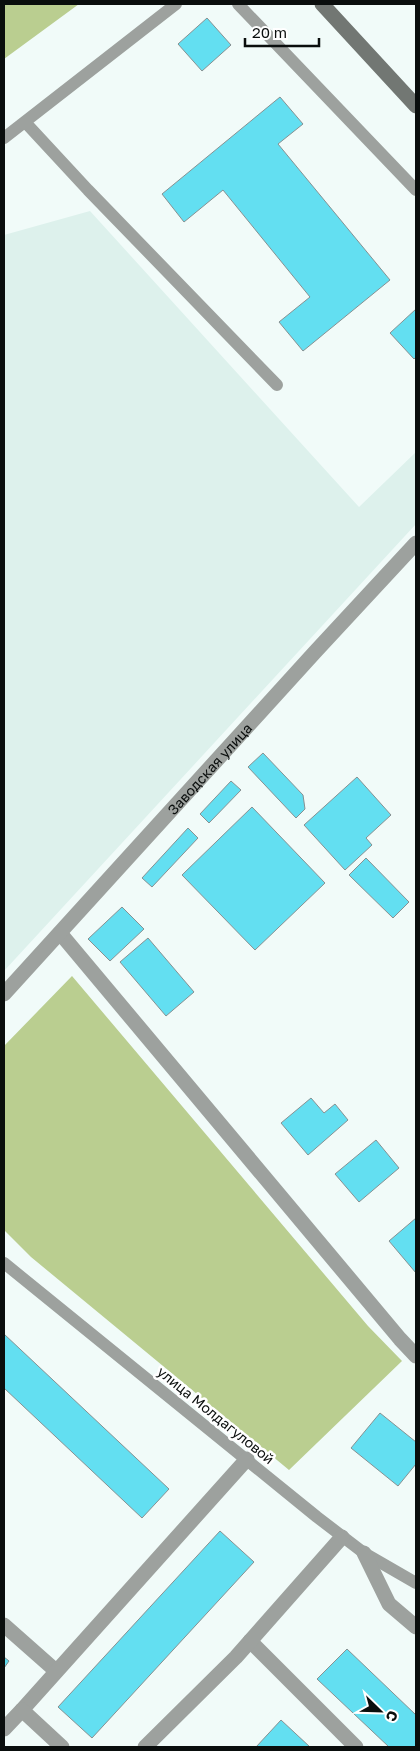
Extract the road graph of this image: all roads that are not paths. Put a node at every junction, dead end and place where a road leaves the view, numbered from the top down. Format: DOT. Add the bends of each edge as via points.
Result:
graph roads {
  1 [pos="176,4"];
  2 [pos="238,4"];
  3 [pos="322,4"];
  4 [pos="416,106"];
  5 [pos="25,122"];
  6 [pos="4,138"];
  7 [pos="416,190"];
  8 [pos="277,385"];
  9 [pos="416,543"];
  10 [pos="60,933"];
  11 [pos="4,994"];
  12 [pos="4,1262"];
  13 [pos="416,1356"];
  14 [pos="247,1459"];
  15 [pos="342,1536"];
  16 [pos="364,1553"];
  17 [pos="416,1582"];
  18 [pos="4,1625"];
  19 [pos="416,1627"];
  20 [pos="250,1641"];
  21 [pos="56,1671"];
  22 [pos="22,1710"];
  23 [pos="4,1728"];
  24 [pos="62,1747"];
  25 [pos="145,1747"];
  26 [pos="356,1747"];
  1 -- 5 [label="lane"];
  2 -- 7 [label="lane"];
  3 -- 4 [label="main road"];
  5 -- 6 [label="lane"];
  5 -- 8 [label="lane"];
  9 -- 10 [label="street, Заводская улица"];
  10 -- 11 [label="street, Заводская улица"];
  10 -- 13 [label="street"];
  12 -- 14 [label="lane, улица Молдагуловой"];
  14 -- 15 [label="lane, улица Молдагуловой"];
  14 -- 21 [label="street"];
  15 -- 16 [label="lane, улица Молдагуловой"];
  15 -- 20 [label="street"];
  16 -- 17 [label="lane, улица Молдагуловой"];
  16 -- 19 [label="street" via="389,1604"];
  18 -- 21 [label="street"];
  20 -- 25 [label="street"];
  20 -- 26 [label="street"];
  21 -- 22 [label="street"];
  22 -- 23 [label="street"];
  22 -- 24 [label="street"];
}
